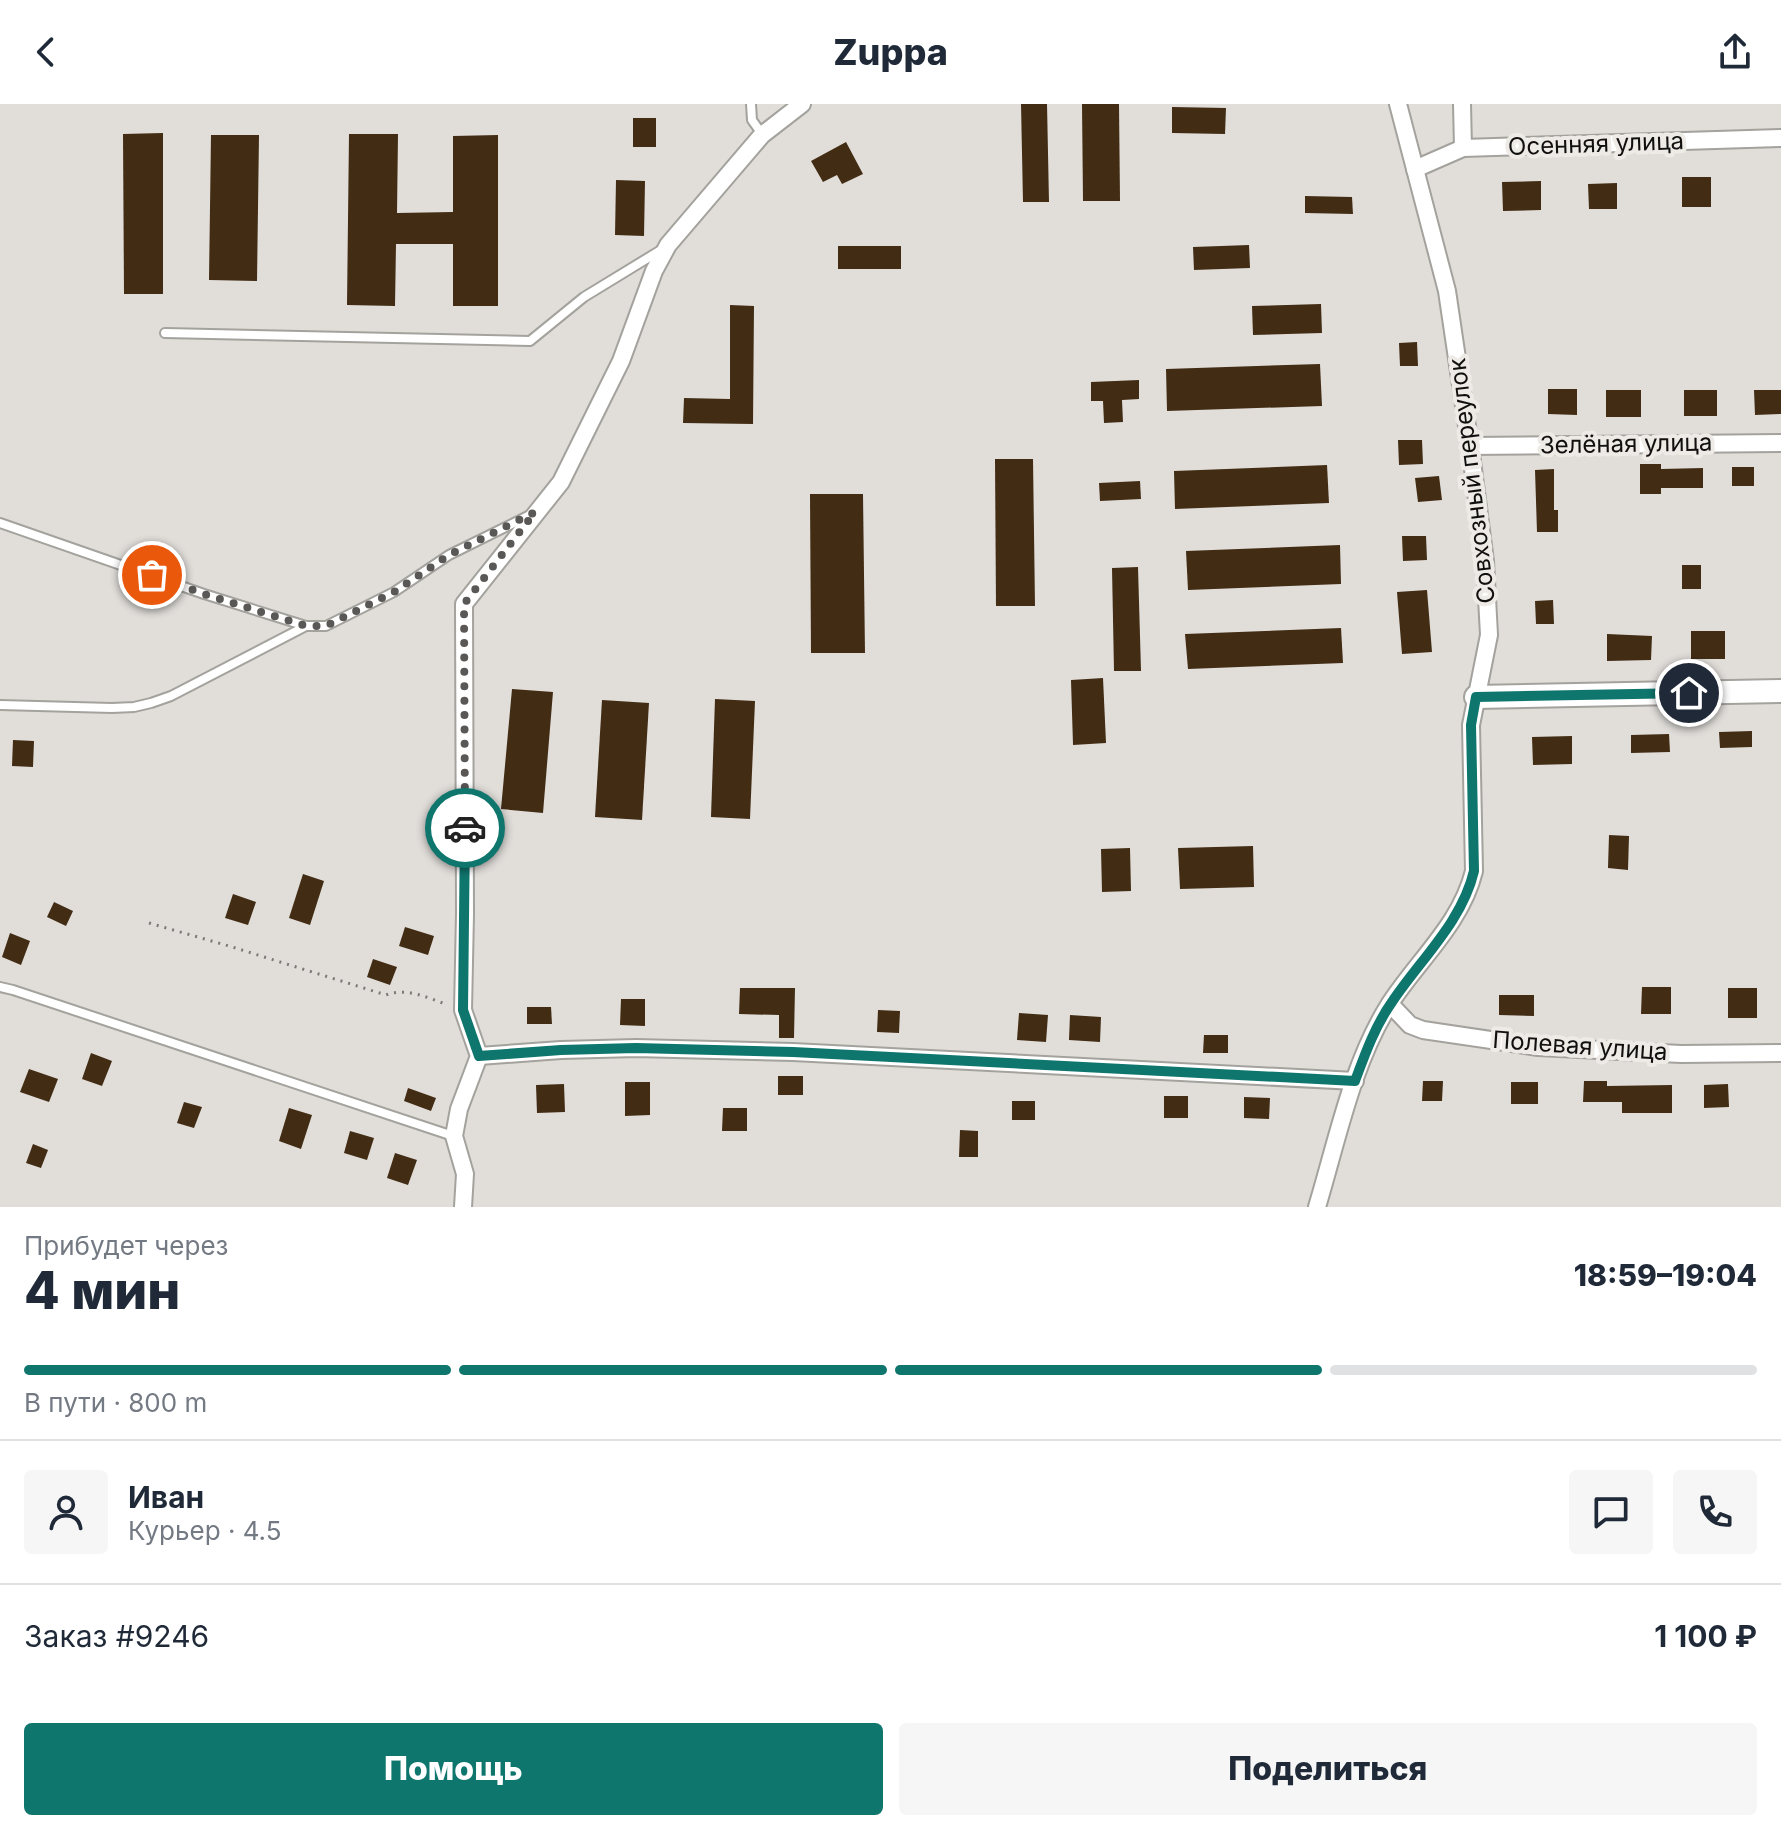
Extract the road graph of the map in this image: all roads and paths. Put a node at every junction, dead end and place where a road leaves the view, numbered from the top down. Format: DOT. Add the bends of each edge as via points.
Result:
graph roads {
  1 [pos="751,104"];
  2 [pos="802,104"];
  3 [pos="1398,104"];
  4 [pos="1462,104"];
  5 [pos="762,135"];
  6 [pos="1781,138"];
  7 [pos="1463,148"];
  8 [pos="1415,169"];
  9 [pos="668,245"];
  10 [pos="165,333"];
  11 [pos="1781,443"];
  12 [pos="1470,446"];
  13 [pos="535,512"];
  14 [pos="0,523"];
  15 [pos="306,626"];
  16 [pos="1781,691"];
  17 [pos="1476,697"];
  18 [pos="0,705"];
  19 [pos="149,923"];
  20 [pos="0,987"];
  21 [pos="1390,1004"];
  22 [pos="463,1010"];
  23 [pos="1781,1053"];
  24 [pos="479,1056"];
  25 [pos="1355,1081"];
  26 [pos="454,1136"];
  27 [pos="463,1207"];
  28 [pos="1317,1207"];
  1 -- 5 [label="lane" via="752,120"];
  2 -- 5 [label="street"];
  3 -- 8 [label="street, Совхозный переулок"];
  4 -- 7 [label="street"];
  5 -- 9 [label="street"];
  6 -- 7 [label="street, Осенняя улица"];
  7 -- 8 [label="street, Осенняя улица"];
  8 -- 12 [label="street, Совхозный переулок" via="1447,291"];
  9 -- 10 [label="lane" via="584,297 530,341"];
  9 -- 13 [label="street" via="592,422 561,482"];
  11 -- 12 [label="street, Зелёная улица"];
  12 -- 17 [label="street, Совхозный переулок" via="1489,635"];
  13 -- 15 [label="lane" via="326,626"];
  13 -- 22 [label="street" via="464,604"];
  14 -- 15 [label="lane"];
  15 -- 18 [label="lane" via="151,703 112,708"];
  16 -- 17 [label="street"];
  17 -- 21 [label="street, Совхозный переулок" via="1471,725 1470,889"];
  19 -- 22 [label="path" via="386,995 413,993"];
  20 -- 26 [label="lane"];
  21 -- 23 [label="street, Полевая улица" via="1410,1025 1423,1030 1538,1047"];
  21 -- 25 [label="street, Совхозный переулок"];
  22 -- 24 [label="street"];
  24 -- 25 [label="street" via="636,1048 793,1052"];
  24 -- 26 [label="street"];
  25 -- 28 [label="street, Совхозный переулок"];
  26 -- 27 [label="street" via="465,1174"];
}
